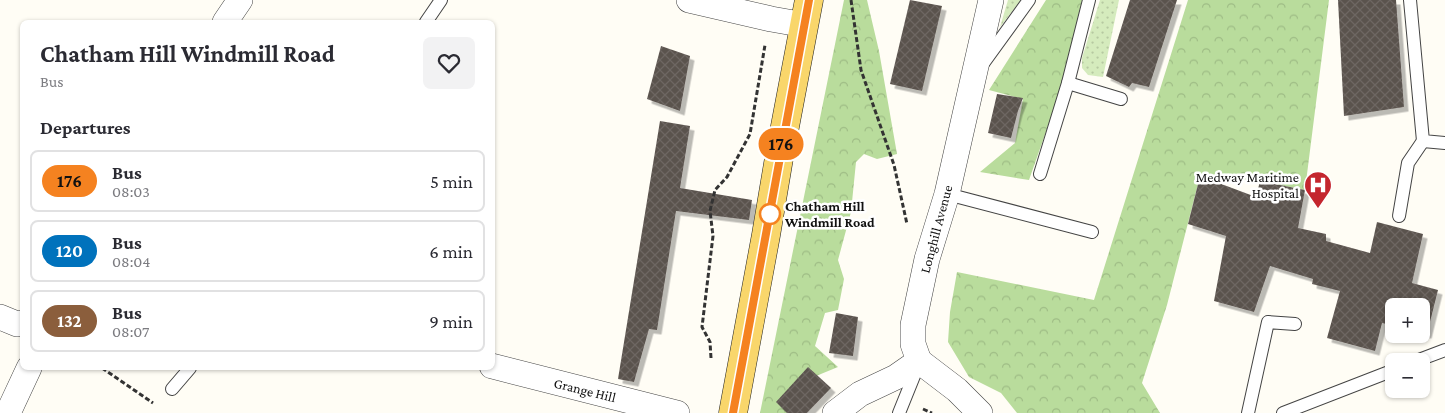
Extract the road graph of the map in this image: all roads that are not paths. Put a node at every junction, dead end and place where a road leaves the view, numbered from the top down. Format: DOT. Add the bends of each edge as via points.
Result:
graph roads {
  1 [pos="240,0"];
  2 [pos="441,0"];
  3 [pos="689,0"];
  4 [pos="991,0"];
  5 [pos="1029,0"];
  6 [pos="1089,0"];
  7 [pos="1410,0"];
  8 [pos="807,12"];
  9 [pos="227,20"];
  10 [pos="427,20"];
  11 [pos="974,77"];
  12 [pos="1068,84"];
  13 [pos="1120,100"];
  14 [pos="1423,141"];
  15 [pos="1445,143"];
  16 [pos="1040,174"];
  17 [pos="946,194"];
  18 [pos="1399,216"];
  19 [pos="1092,232"];
  20 [pos="0,317"];
  21 [pos="20,324"];
  22 [pos="1295,324"];
  23 [pos="1445,350"];
  24 [pos="1430,356"];
  25 [pos="919,361"];
  26 [pos="495,367"];
  27 [pos="28,370"];
  28 [pos="188,370"];
  29 [pos="1385,373"];
  30 [pos="172,389"];
  31 [pos="8,413"];
  32 [pos="677,413"];
  33 [pos="733,413"];
  34 [pos="835,413"];
  35 [pos="899,413"];
  36 [pos="980,413"];
  37 [pos="1248,413"];
  38 [pos="1283,413"];
  1 -- 9 [label="street"];
  2 -- 10 [label="lane"];
  3 -- 8 [label="street" via="771,19"];
  4 -- 11 [label="street, Longhill Avenue"];
  5 -- 11 [label="lane"];
  6 -- 12 [label="lane"];
  7 -- 14 [label="lane"];
  8 -- 33 [label="main road"];
  11 -- 17 [label="street, Longhill Avenue"];
  12 -- 13 [label="lane"];
  12 -- 16 [label="lane"];
  14 -- 15 [label="lane"];
  14 -- 18 [label="lane" via="1408,163"];
  17 -- 19 [label="lane"];
  17 -- 25 [label="street, Longhill Avenue" via="913,325 912,344"];
  20 -- 21 [label="street"];
  22 -- 37 [label="lane" via="1268,322"];
  23 -- 24 [label="lane"];
  25 -- 34 [label="street" via="896,377 860,394"];
  25 -- 35 [label="lane"];
  25 -- 36 [label="street" via="957,390"];
  26 -- 32 [label="street, Grange Hill"];
  27 -- 31 [label="street"];
  28 -- 30 [label="lane"];
  29 -- 38 [label="lane"];
}
